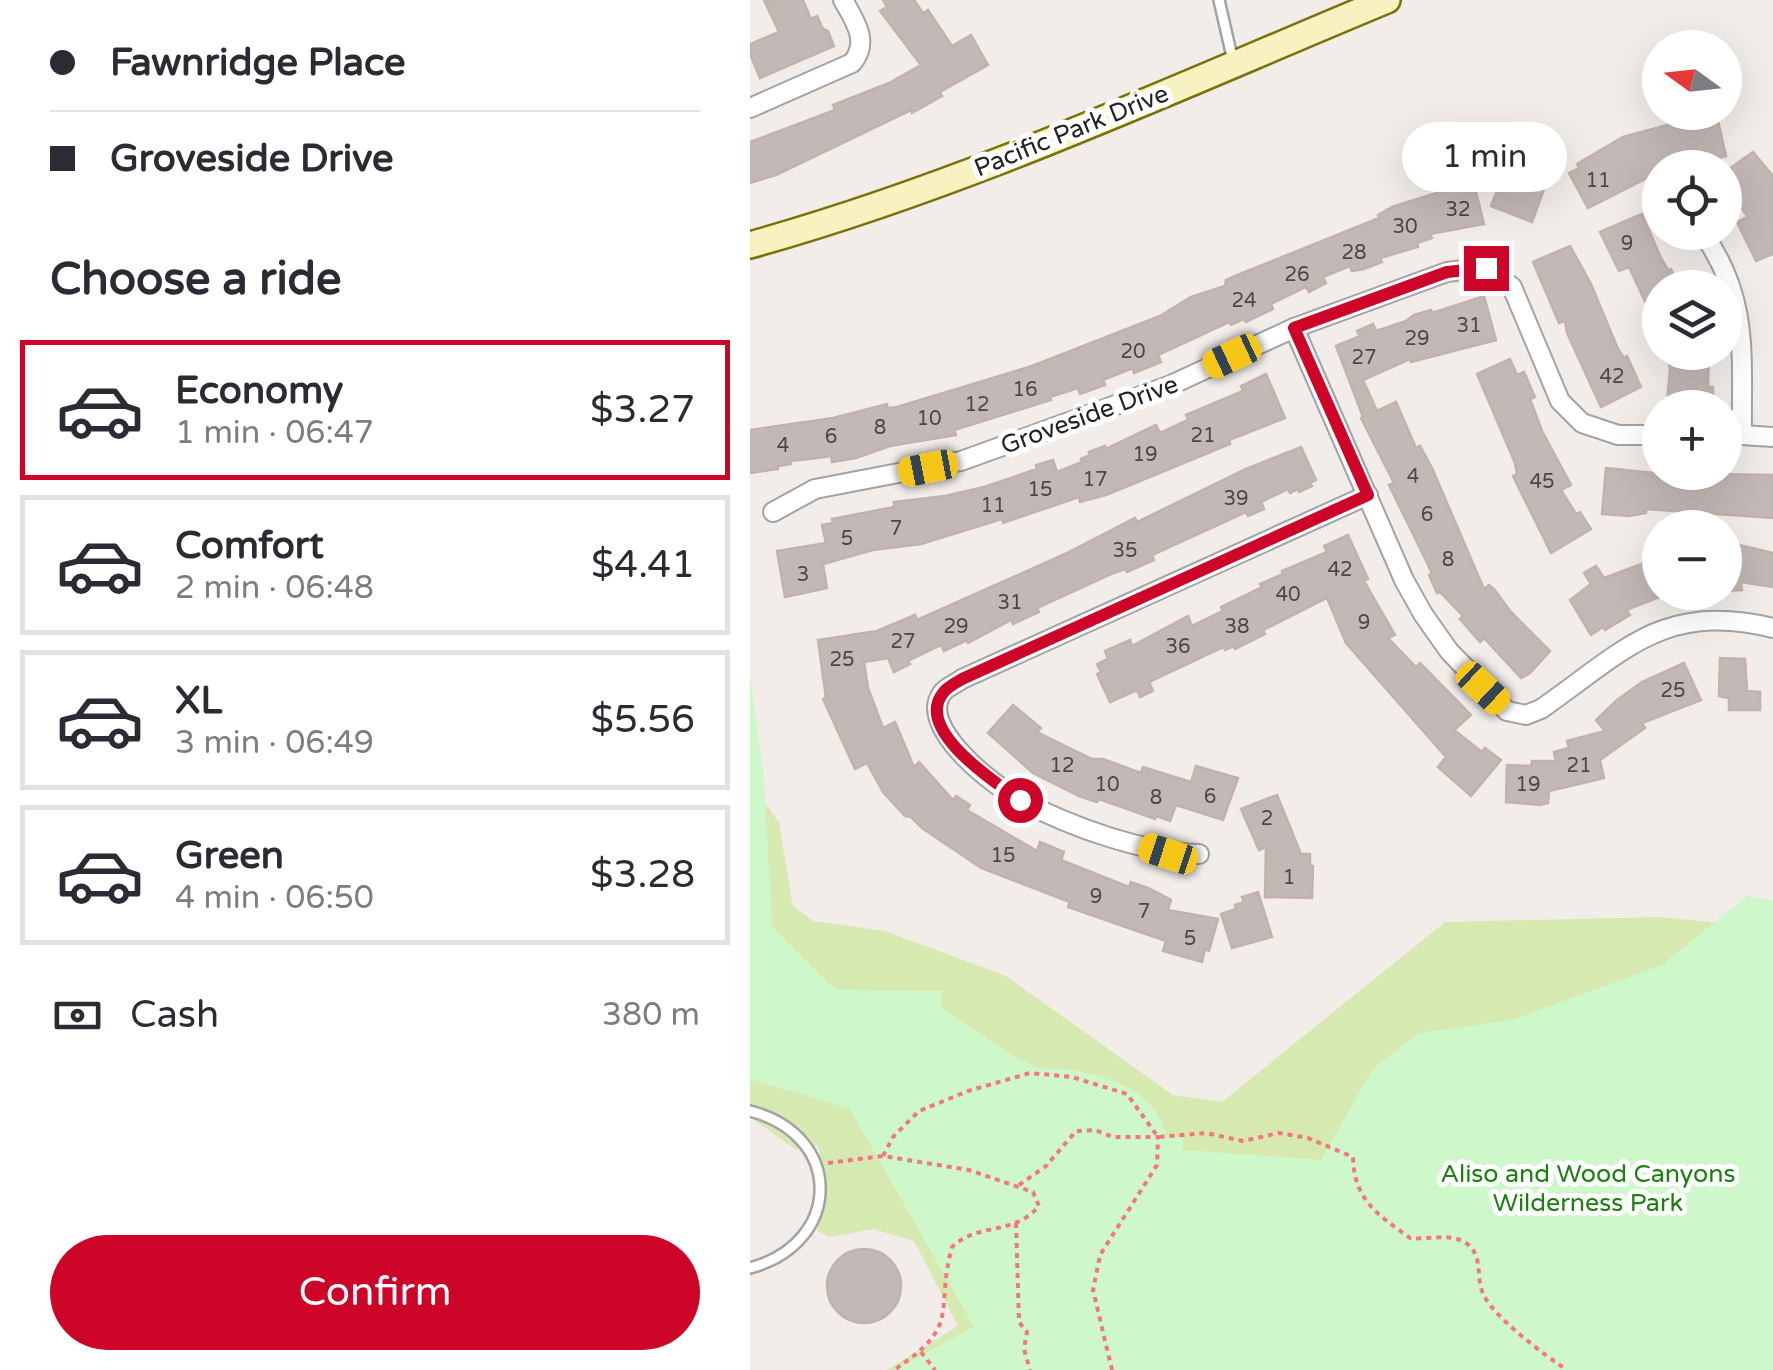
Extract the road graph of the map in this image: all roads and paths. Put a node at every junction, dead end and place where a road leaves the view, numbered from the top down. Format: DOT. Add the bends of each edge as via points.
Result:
graph roads {
  1 [pos="843,0"];
  2 [pos="1220,0"];
  3 [pos="1387,0"];
  4 [pos="1234,64"];
  5 [pos="750,108"];
  6 [pos="750,245"];
  7 [pos="1714,250"];
  8 [pos="1294,328"];
  9 [pos="1736,390"];
  10 [pos="1642,434"];
  11 [pos="1742,435"];
  12 [pos="1773,437"];
  13 [pos="1368,495"];
  14 [pos="773,512"];
  15 [pos="1773,628"];
  16 [pos="1199,854"];
  17 [pos="750,1111"];
  18 [pos="1158,1138"];
  19 [pos="883,1156"];
  20 [pos="815,1165"];
  21 [pos="1018,1186"];
  22 [pos="1016,1223"];
  23 [pos="750,1268"];
  24 [pos="921,1352"];
  25 [pos="894,1370"];
  26 [pos="935,1370"];
  27 [pos="1030,1370"];
  28 [pos="1112,1370"];
  29 [pos="1567,1370"];
  1 -- 5 [label="street" via="860,30 860,54"];
  2 -- 4 [label="lane"];
  3 -- 4 [label="main road, Pacific Park Drive"];
  4 -- 6 [label="main road, Pacific Park Drive" via="890,202"];
  7 -- 9 [label="street" via="1740,318"];
  8 -- 10 [label="street, Groveside Drive" via="1447,272 1486,268 1512,287 1560,401 1582,423 1618,435"];
  8 -- 13 [label="street"];
  8 -- 14 [label="street, Groveside Drive" via="1170,385 962,462 815,489"];
  11 -- 12 [label="street"];
  13 -- 15 [label="street" via="1424,614 1449,651 1508,712 1542,709 1658,630 1716,619"];
  13 -- 16 [label="street" via="943,692 940,725 952,745 1020,800 1168,854"];
  17 -- 20 [label="lane" via="791,1128"];
  18 -- 19 [label="path" via="1127,1094 1030,1072 919,1111"];
  18 -- 21 [label="path" via="1076,1132"];
  18 -- 28 [label="path" via="1157,1165 1100,1255 1096,1273 1093,1290"];
  18 -- 29 [label="path" via="1206,1133 1244,1141 1279,1132 1353,1157 1364,1199 1410,1238 1466,1242 1478,1256 1482,1295 1514,1330"];
  19 -- 20 [label="path"];
  19 -- 21 [label="path"];
  20 -- 23 [label="lane" via="819,1195 808,1232 782,1257"];
  21 -- 22 [label="path" via="1033,1192 1039,1206"];
  22 -- 24 [label="path" via="972,1233 952,1247 946,1310"];
  22 -- 27 [label="path" via="1019,1322 1028,1332"];
  24 -- 25 [label="path"];
  24 -- 26 [label="path"];
}
